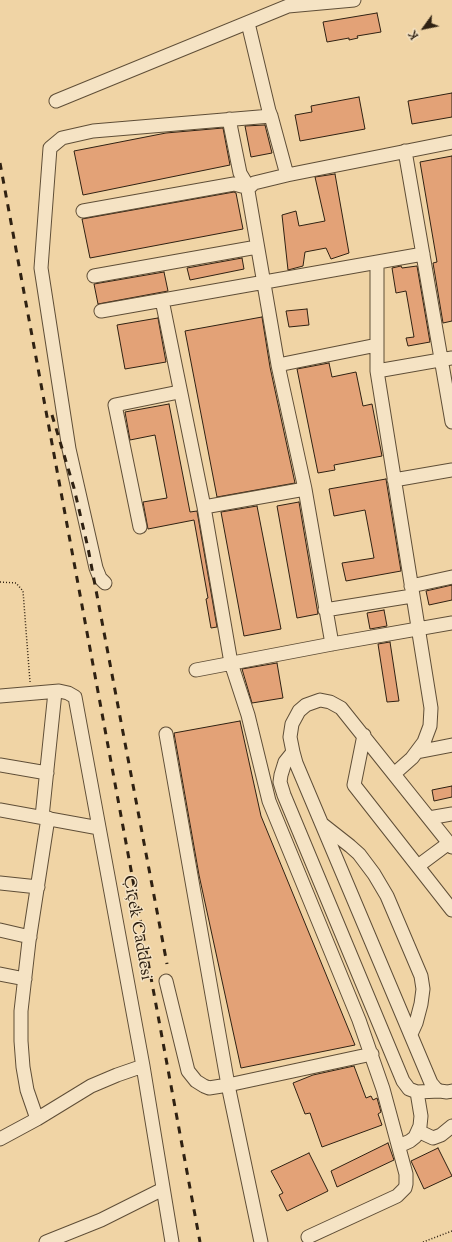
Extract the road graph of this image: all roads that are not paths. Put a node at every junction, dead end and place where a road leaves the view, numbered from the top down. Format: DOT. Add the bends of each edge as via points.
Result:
graph roads {
  1 [pos="354,0"];
  2 [pos="314,2"];
  3 [pos="248,23"];
  4 [pos="56,101"];
  5 [pos="271,116"];
  6 [pos="229,120"];
  7 [pos="452,142"];
  8 [pos="405,151"];
  9 [pos="287,175"];
  10 [pos="249,188"];
  11 [pos="83,211"];
  12 [pos="257,247"];
  13 [pos="423,254"];
  14 [pos="377,262"];
  15 [pos="94,276"];
  16 [pos="263,282"];
  17 [pos="162,300"];
  18 [pos="101,311"];
  19 [pos="377,346"];
  20 [pos="447,359"];
  21 [pos="278,365"];
  22 [pos="377,371"];
  23 [pos="180,392"];
  24 [pos="452,422"];
  25 [pos="452,470"];
  26 [pos="394,480"];
  27 [pos="305,489"];
  28 [pos="204,507"];
  29 [pos="140,527"];
  30 [pos="452,577"];
  31 [pos="105,583"];
  32 [pos="412,591"];
  33 [pos="325,610"];
  34 [pos="452,623"];
  35 [pos="418,629"];
  36 [pos="332,644"];
  37 [pos="231,663"];
  38 [pos="196,670"];
  39 [pos="55,692"];
  40 [pos="0,696"];
  41 [pos="166,734"];
  42 [pos="364,735"];
  43 [pos="452,745"];
  44 [pos="293,752"];
  45 [pos="417,752"];
  46 [pos="0,765"];
  47 [pos="47,773"];
  48 [pos="394,774"];
  49 [pos="0,810"];
  50 [pos="452,814"];
  51 [pos="45,818"];
  52 [pos="429,818"];
  53 [pos="322,824"];
  54 [pos="99,828"];
  55 [pos="451,845"];
  56 [pos="418,866"];
  57 [pos="0,883"];
  58 [pos="38,887"];
  59 [pos="452,910"];
  60 [pos="0,930"];
  61 [pos="30,937"];
  62 [pos="0,974"];
  63 [pos="25,979"];
  64 [pos="166,982"];
  65 [pos="411,1034"];
  66 [pos="372,1054"];
  67 [pos="143,1066"];
  68 [pos="228,1085"];
  69 [pos="446,1091"];
  70 [pos="417,1092"];
  71 [pos="37,1119"];
  72 [pos="452,1126"];
  73 [pos="418,1132"];
  74 [pos="0,1139"];
  75 [pos="399,1146"];
  76 [pos="163,1189"];
  77 [pos="308,1237"];
  78 [pos="46,1242"];
  79 [pos="172,1242"];
  80 [pos="261,1242"];
  1 -- 2 [label="street"];
  2 -- 3 [label="street" via="288,6"];
  3 -- 4 [label="street"];
  3 -- 5 [label="street"];
  5 -- 6 [label="street"];
  5 -- 9 [label="street"];
  6 -- 10 [label="street" via="240,173"];
  6 -- 31 [label="street" via="93,131 62,138 50,148 41,268 69,449 96,568"];
  7 -- 8 [label="street"];
  8 -- 9 [label="street"];
  8 -- 13 [label="street"];
  9 -- 10 [label="street" via="254,183"];
  10 -- 11 [label="street" via="234,184"];
  10 -- 12 [label="street"];
  12 -- 15 [label="street"];
  12 -- 16 [label="street"];
  13 -- 14 [label="street"];
  13 -- 20 [label="street"];
  14 -- 16 [label="street"];
  14 -- 19 [label="street"];
  16 -- 17 [label="street"];
  16 -- 21 [label="street"];
  17 -- 18 [label="street"];
  17 -- 23 [label="street"];
  19 -- 21 [label="street"];
  19 -- 22 [label="street"];
  20 -- 22 [label="street"];
  20 -- 24 [label="street"];
  21 -- 27 [label="street"];
  22 -- 26 [label="street"];
  23 -- 28 [label="street"];
  23 -- 29 [label="street" via="115,405"];
  25 -- 26 [label="street"];
  26 -- 32 [label="street"];
  27 -- 28 [label="street"];
  27 -- 33 [label="street"];
  28 -- 37 [label="street"];
  30 -- 32 [label="street"];
  32 -- 33 [label="street"];
  32 -- 35 [label="street"];
  33 -- 36 [label="street"];
  34 -- 35 [label="street"];
  35 -- 36 [label="street"];
  35 -- 45 [label="street" via="431,717 427,737"];
  36 -- 37 [label="street"];
  37 -- 38 [label="street"];
  37 -- 66 [label="street" via="248,715 269,801"];
  39 -- 40 [label="street, Çiçek Caddesi"];
  39 -- 47 [label="street"];
  39 -- 54 [label="street, Çiçek Caddesi" via="64,692 75,697"];
  41 -- 68 [label="street"];
  42 -- 44 [label="street" via="346,712 336,704 314,701 302,707 294,719 290,737"];
  42 -- 48 [label="street"];
  42 -- 56 [label="street" via="354,785"];
  43 -- 45 [label="street"];
  44 -- 53 [label="street"];
  44 -- 70 [label="street" via="285,762 281,775 284,796 403,1081 409,1089"];
  45 -- 48 [label="street"];
  46 -- 47 [label="street"];
  47 -- 51 [label="street"];
  48 -- 52 [label="street"];
  49 -- 51 [label="street"];
  50 -- 52 [label="street"];
  51 -- 54 [label="street"];
  51 -- 58 [label="street"];
  52 -- 55 [label="street"];
  53 -- 65 [label="street"];
  53 -- 65 [label="street" via="359,854 374,874 387,896 421,976 421,1004"];
  54 -- 67 [label="street, Çiçek Caddesi"];
  55 -- 56 [label="street"];
  56 -- 59 [label="street"];
  57 -- 58 [label="street"];
  58 -- 61 [label="street"];
  60 -- 61 [label="street"];
  61 -- 63 [label="street"];
  62 -- 63 [label="street"];
  63 -- 71 [label="street" via="21,1011 22,1056 27,1090"];
  64 -- 68 [label="street" via="188,1071 196,1081 209,1088"];
  65 -- 69 [label="street" via="431,1083 436,1089"];
  66 -- 68 [label="street"];
  66 -- 75 [label="street"];
  67 -- 71 [label="street" via="91,1086"];
  67 -- 76 [label="street, Çiçek Caddesi"];
  68 -- 80 [label="street"];
  69 -- 70 [label="street"];
  70 -- 73 [label="street" via="421,1121"];
  71 -- 74 [label="street"];
  72 -- 73 [label="street" via="433,1138"];
  73 -- 75 [label="street" via="410,1141"];
  75 -- 77 [label="street" via="407,1179 403,1192"];
  76 -- 78 [label="street" via="101,1220"];
  76 -- 79 [label="street, Çiçek Caddesi"];
}
